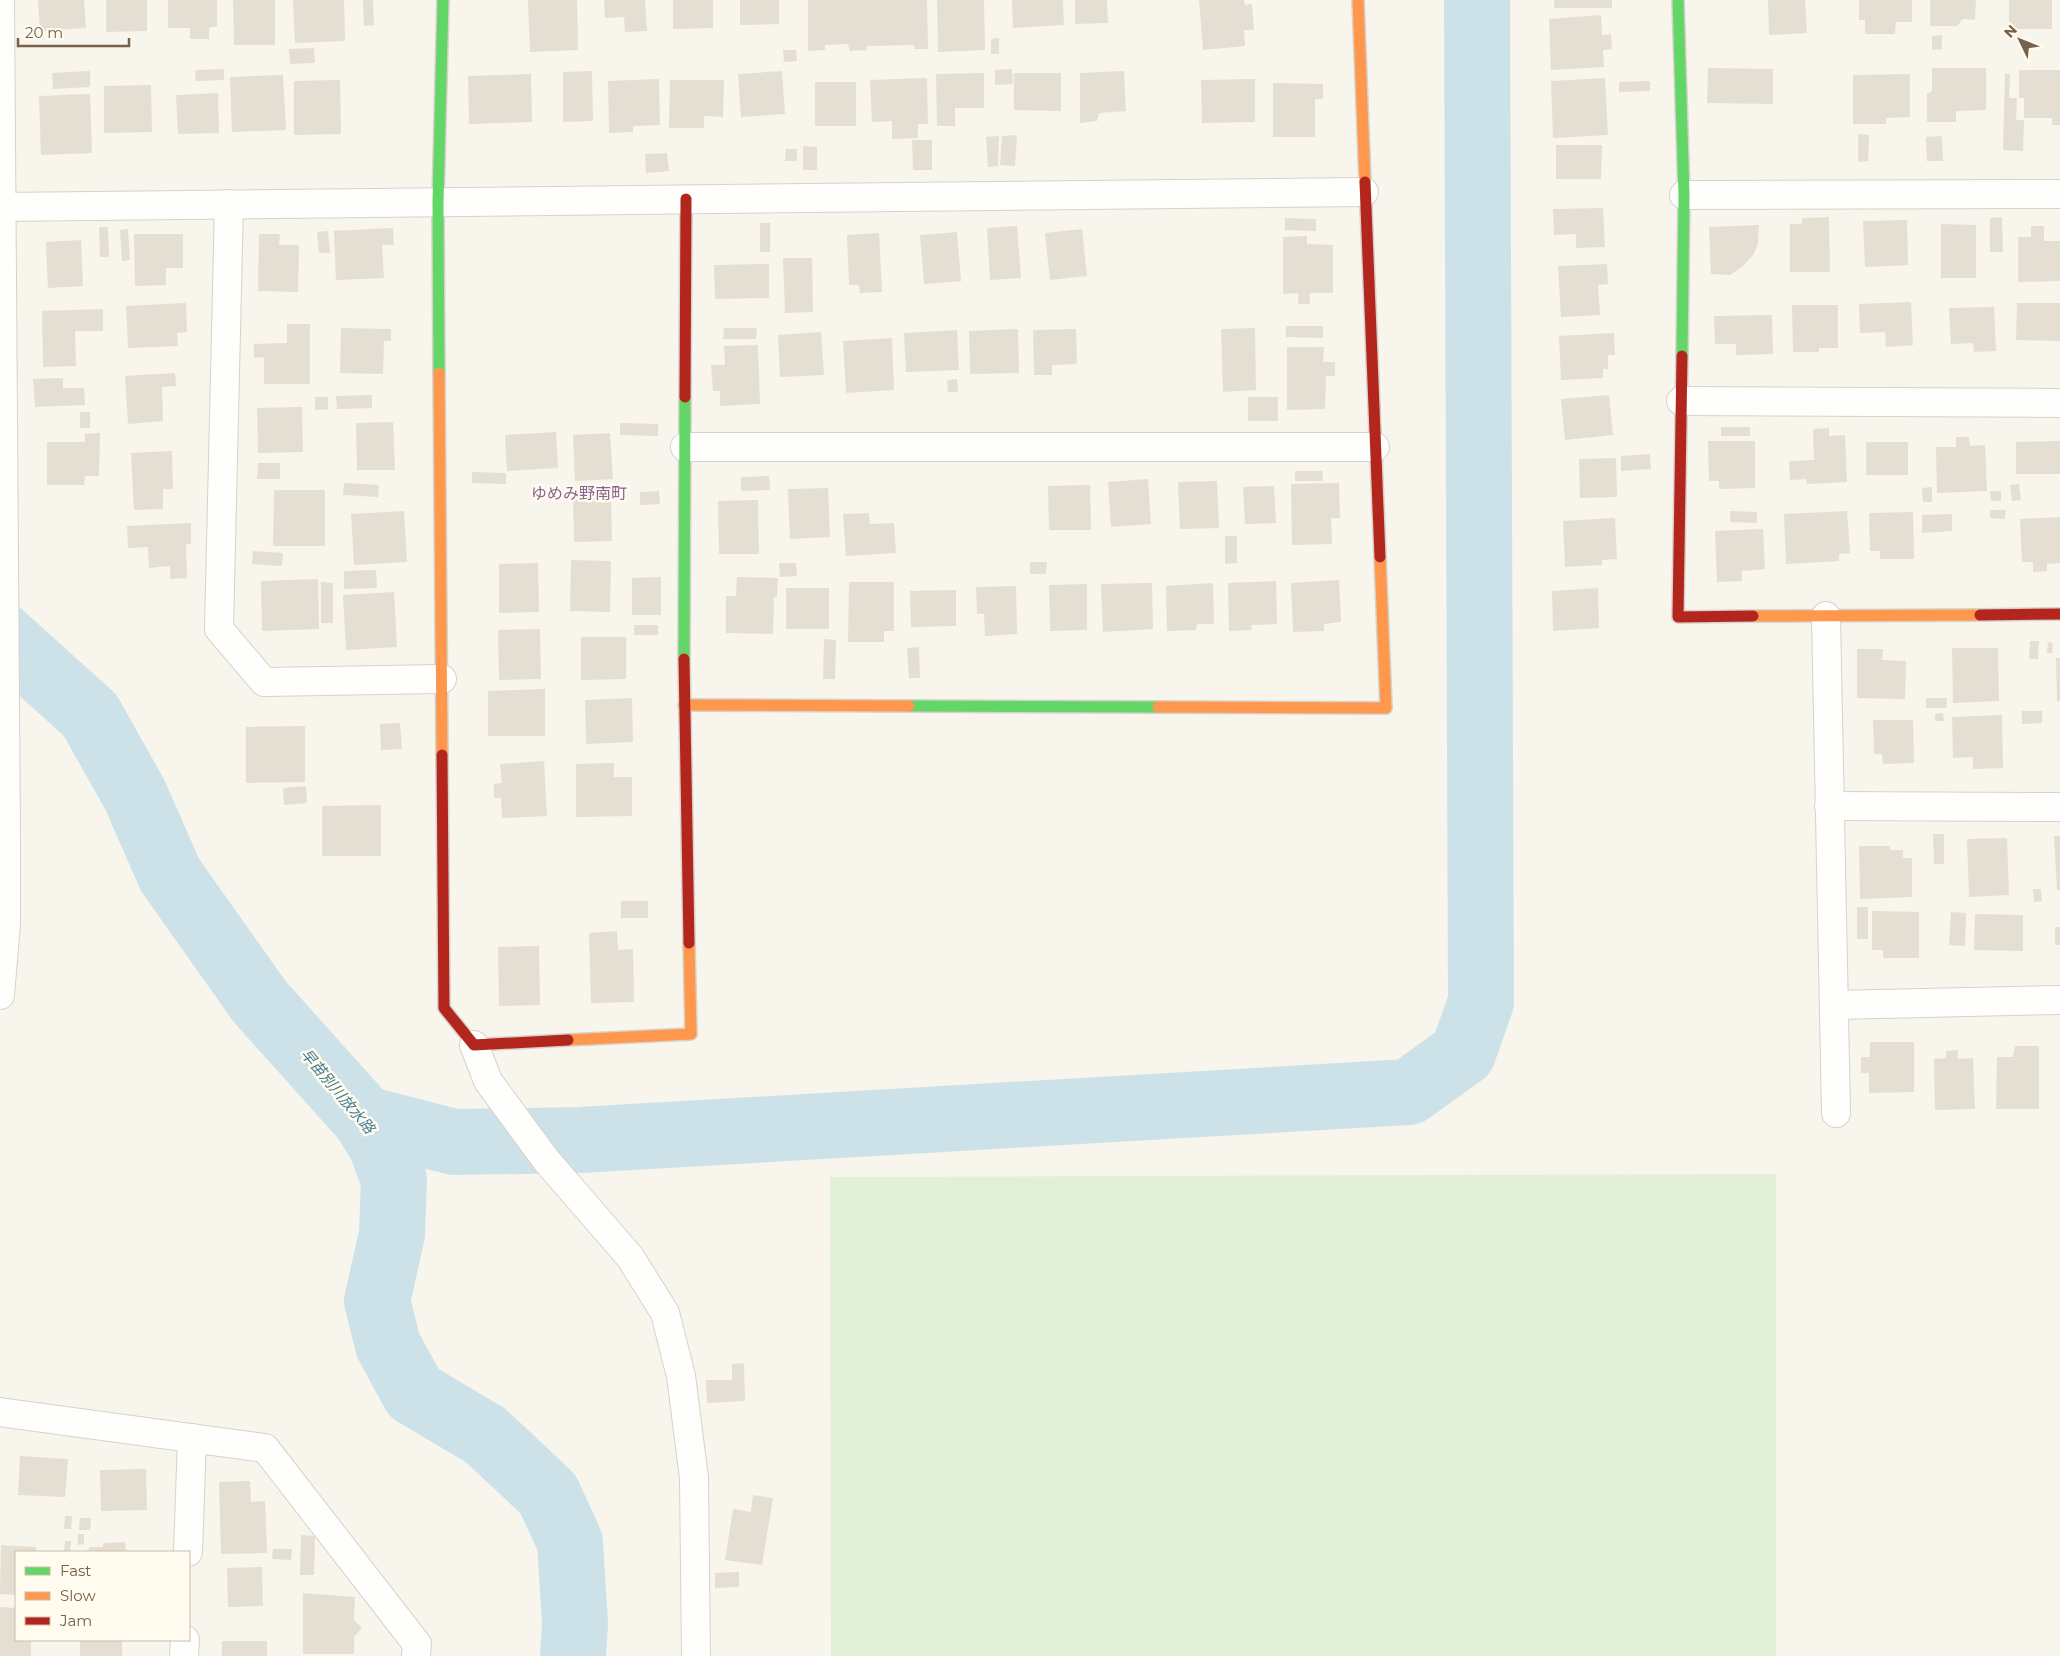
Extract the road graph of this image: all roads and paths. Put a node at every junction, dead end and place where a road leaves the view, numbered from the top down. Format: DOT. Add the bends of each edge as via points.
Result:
graph roads {
  1 [pos="0,0"];
  2 [pos="443,0"];
  3 [pos="1358,0"];
  4 [pos="1678,0"];
  5 [pos="1364,192"];
  6 [pos="2060,194"];
  7 [pos="1684,195"];
  8 [pos="686,199"];
  9 [pos="438,202"];
  10 [pos="229,204"];
  11 [pos="0,206"];
  12 [pos="1681,401"];
  13 [pos="2060,403"];
  14 [pos="685,447"];
  15 [pos="1375,447"];
  16 [pos="2060,614"];
  17 [pos="1826,616"];
  18 [pos="442,679"];
  19 [pos="684,705"];
  20 [pos="1829,806"];
  21 [pos="2060,807"];
  22 [pos="0,987"];
  23 [pos="2060,1000"];
  24 [pos="1834,1005"];
  25 [pos="474,1045"];
  26 [pos="1836,1113"];
  27 [pos="0,1412"];
  28 [pos="192,1438"];
  29 [pos="188,1551"];
  30 [pos="185,1641"];
  31 [pos="184,1656"];
  32 [pos="416,1656"];
  33 [pos="696,1656"];
  1 -- 11 [label="street"];
  2 -- 9 [label="street"];
  3 -- 5 [label="street"];
  4 -- 7 [label="street"];
  5 -- 8 [label="street"];
  5 -- 15 [label="street"];
  6 -- 7 [label="street"];
  7 -- 12 [label="street"];
  8 -- 9 [label="street"];
  8 -- 14 [label="street"];
  9 -- 10 [label="street"];
  9 -- 18 [label="street"];
  10 -- 11 [label="street"];
  10 -- 18 [label="street" via="219,629 264,682"];
  11 -- 22 [label="street" via="6,839 6,923"];
  12 -- 13 [label="street"];
  12 -- 17 [label="street" via="1678,617"];
  14 -- 15 [label="street"];
  14 -- 19 [label="street"];
  15 -- 19 [label="street" via="1386,708"];
  16 -- 17 [label="street"];
  17 -- 20 [label="street"];
  18 -- 25 [label="street" via="444,1008"];
  19 -- 25 [label="street" via="691,1034"];
  20 -- 21 [label="street"];
  20 -- 24 [label="street"];
  23 -- 24 [label="street"];
  24 -- 26 [label="street"];
  25 -- 33 [label="street" via="488,1080 546,1160 630,1257 665,1313 681,1376 694,1478"];
  27 -- 28 [label="street"];
  28 -- 29 [label="street"];
  28 -- 32 [label="street" via="265,1448 417,1644"];
  30 -- 31 [label="street"];
}
